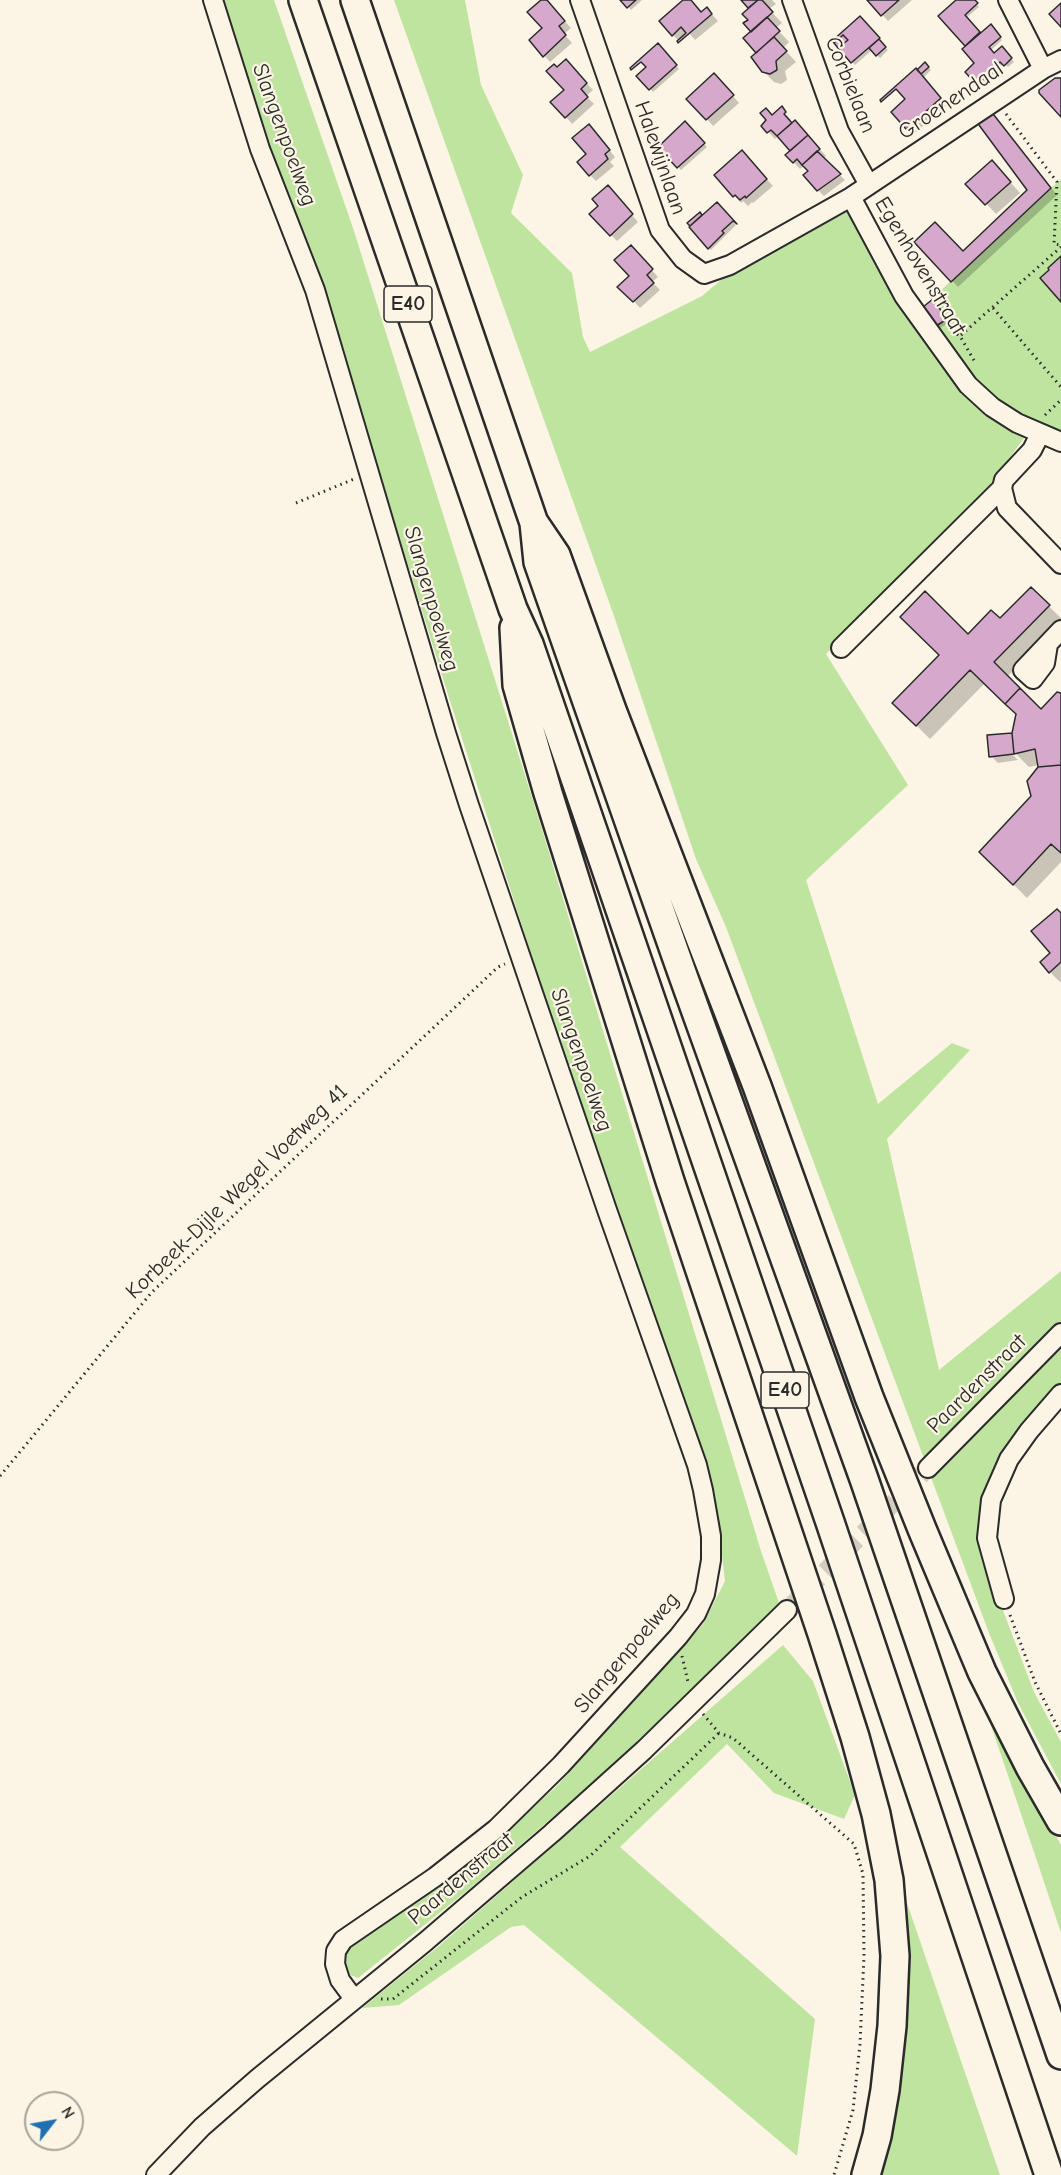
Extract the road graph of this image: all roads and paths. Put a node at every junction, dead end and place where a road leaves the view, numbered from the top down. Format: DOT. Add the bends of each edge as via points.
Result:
graph roads {
  1 [pos="213,0"];
  2 [pos="303,0"];
  3 [pos="355,0"];
  4 [pos="580,0"];
  5 [pos="792,0"];
  6 [pos="1008,0"];
  7 [pos="1061,60"];
  8 [pos="1043,69"];
  9 [pos="996,100"];
  10 [pos="1057,182"];
  11 [pos="869,185"];
  12 [pos="1061,187"];
  13 [pos="851,197"];
  14 [pos="1061,246"];
  15 [pos="993,308"];
  16 [pos="945,328"];
  17 [pos="960,336"];
  18 [pos="981,373"];
  19 [pos="1061,387"];
  20 [pos="1061,400"];
  21 [pos="1046,427"];
  22 [pos="1061,442"];
  23 [pos="369,473"];
  24 [pos="1002,488"];
  25 [pos="296,503"];
  26 [pos="534,523"];
  27 [pos="1061,564"];
  28 [pos="513,609"];
  29 [pos="842,648"];
  30 [pos="521,959"];
  31 [pos="1061,1333"];
  32 [pos="1061,1394"];
  33 [pos="928,1468"];
  34 [pos="0,1476"];
  35 [pos="1004,1599"];
  36 [pos="787,1610"];
  37 [pos="678,1636"];
  38 [pos="693,1702"];
  39 [pos="719,1733"];
  40 [pos="1061,1734"];
  41 [pos="1061,1821"];
  42 [pos="354,1999"];
  43 [pos="1061,2055"];
  44 [pos="156,2175"];
  45 [pos="834,2175"];
  46 [pos="866,2175"];
  47 [pos="1049,2175"];
  1 -- 23 [label="street, Slangenpoelweg" via="260,149 315,290"];
  2 -- 28 [label="highway, E40"];
  3 -- 26 [label="highway, E40"];
  4 -- 13 [label="street, Halewijnlaan" via="660,230 683,260 704,274 730,265"];
  5 -- 11 [label="street, Corbielaan" via="839,131"];
  6 -- 8 [label="street"];
  7 -- 8 [label="street, Groenendaal"];
  8 -- 9 [label="street, Groenendaal"];
  9 -- 10 [label="path"];
  9 -- 11 [label="street, Groenendaal"];
  10 -- 12 [label="path"];
  10 -- 14 [label="path" via="1054,244"];
  11 -- 13 [label="street, Halewijnlaan"];
  13 -- 21 [label="street, Egenhovenstraat" via="904,296 968,385 992,407"];
  14 -- 15 [label="path"];
  15 -- 17 [label="path"];
  15 -- 19 [label="path"];
  16 -- 17 [label="path"];
  17 -- 18 [label="path"];
  20 -- 21 [label="path" via="1043,417"];
  21 -- 22 [label="street, Egenhovenstraat"];
  21 -- 24 [label="street" via="1032,450 1004,480"];
  23 -- 25 [label="path"];
  23 -- 30 [label="street, Slangenpoelweg" via="446,733"];
  24 -- 27 [label="street" via="1007,508"];
  24 -- 29 [label="street"];
  26 -- 41 [label="highway" via="556,555 753,1076 869,1397 922,1529 982,1672"];
  26 -- 43 [label="highway, E40" via="538,562 864,1479"];
  28 -- 46 [label="highway" via="517,685 548,793 670,1181 822,1634 876,1814 889,1880 895,1956 885,2090"];
  28 -- 47 [label="highway, E40" via="530,645"];
  30 -- 34 [label="path, Korbeek-Dijle Wegel Voetweg 41" via="498,967 152,1292"];
  30 -- 37 [label="street, Slangenpoelweg" via="703,1490 711,1536 709,1577 696,1614"];
  31 -- 33 [label="street, Paardenstraat"];
  32 -- 35 [label="street" via="1009,1459 991,1500 987,1538"];
  35 -- 40 [label="path" via="1035,1682"];
  36 -- 38 [label="street, Paardenstraat"];
  37 -- 38 [label="path"];
  37 -- 42 [label="street, Slangenpoelweg" via="561,1765 496,1829 435,1877 343,1940 336,1951 335,1964 340,1980"];
  38 -- 39 [label="path"];
  38 -- 42 [label="street, Paardenstraat" via="552,1833"];
  39 -- 42 [label="path" via="590,1856 522,1897 393,1999"];
  39 -- 45 [label="path" via="733,1738 854,1844 863,1874 864,1956 858,2066 853,2110"];
  42 -- 44 [label="street, Paardenstraat" via="202,2127"];
}
